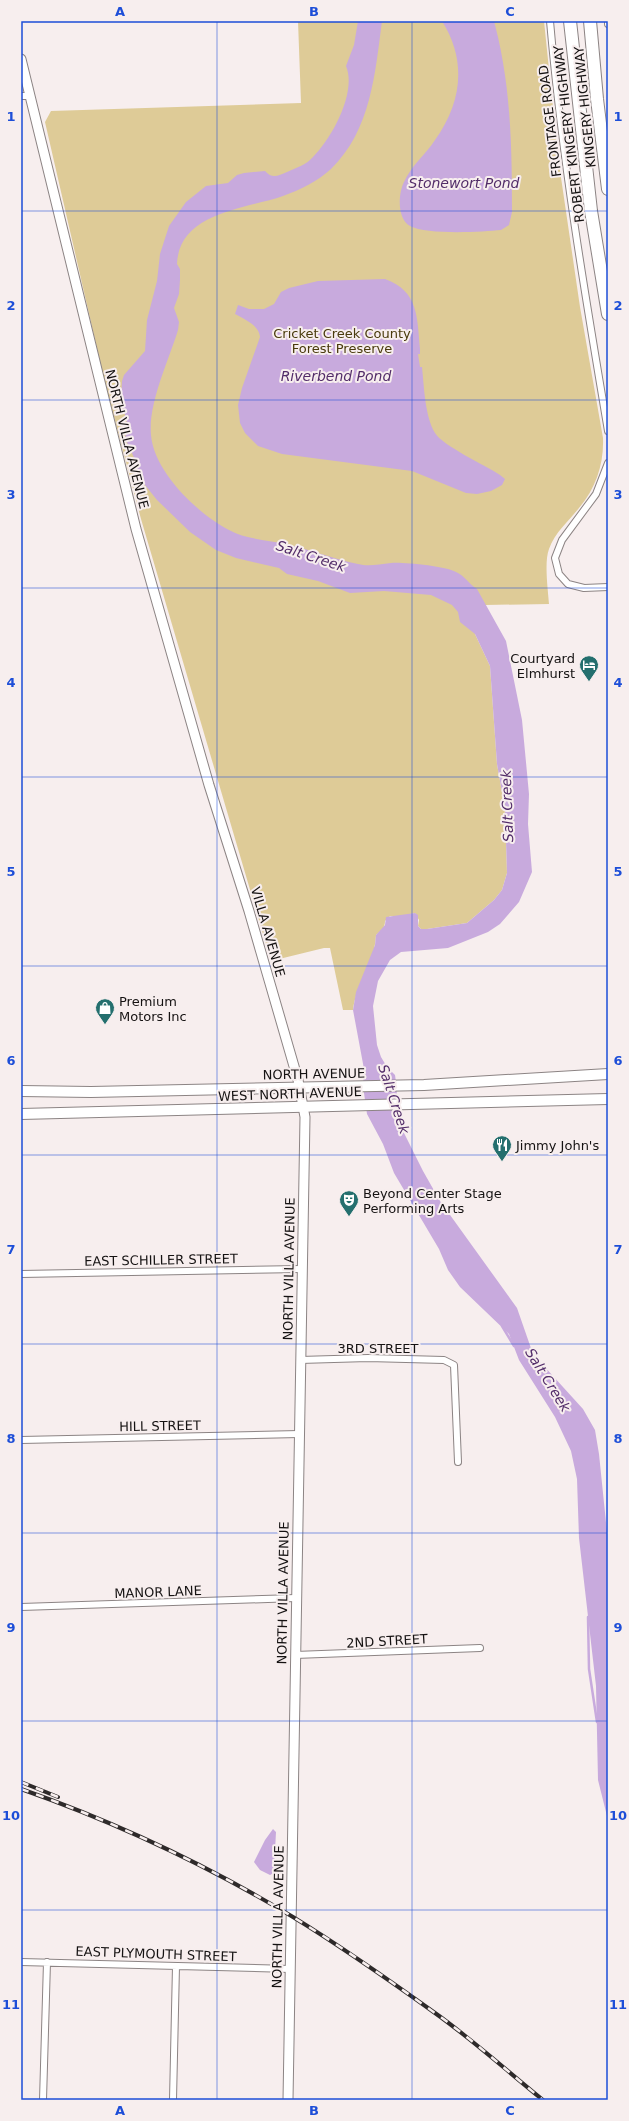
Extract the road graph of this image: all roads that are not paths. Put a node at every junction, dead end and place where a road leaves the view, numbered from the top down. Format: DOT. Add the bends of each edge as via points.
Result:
graph roads {
  1 [pos="550,21"];
  2 [pos="570,21"];
  3 [pos="590,21"];
  4 [pos="608,21"];
  5 [pos="608,24"];
  6 [pos="21,59"];
  7 [pos="21,96"];
  8 [pos="31,96"];
  9 [pos="608,189"];
  10 [pos="608,314"];
  11 [pos="608,431"];
  12 [pos="608,464"];
  13 [pos="608,587"];
  14 [pos="209,785"];
  15 [pos="608,1074"];
  16 [pos="300,1088"];
  17 [pos="21,1091"];
  18 [pos="608,1099"];
  19 [pos="303,1106"];
  20 [pos="21,1114"];
  21 [pos="301,1269"];
  22 [pos="21,1274"];
  23 [pos="300,1360"];
  24 [pos="299,1434"];
  25 [pos="21,1440"];
  26 [pos="458,1462"];
  27 [pos="296,1598"];
  28 [pos="21,1607"];
  29 [pos="480,1648"];
  30 [pos="295,1655"];
  31 [pos="21,1962"];
  32 [pos="47,1962"];
  33 [pos="176,1966"];
  34 [pos="290,1969"];
  35 [pos="43,2100"];
  36 [pos="173,2100"];
  37 [pos="288,2100"];
  1 -- 11 [label="street, FRONTAGE ROAD" via="576,242"];
  2 -- 10 [label="highway, ROBERT KINGERY HIGHWAY" via="591,211"];
  3 -- 9 [label="highway, KINGERY HIGHWAY"];
  4 -- 5 [label="street"];
  6 -- 8 [label="main road, NORTH VILLA AVENUE"];
  7 -- 8 [label="street"];
  8 -- 14 [label="main road, NORTH VILLA AVENUE" via="136,529"];
  12 -- 13 [label="street" via="596,494 562,540 556,558 559,574 568,584 584,588"];
  14 -- 16 [label="main road, VILLA AVENUE"];
  15 -- 16 [label="main road, NORTH AVENUE" via="424,1085"];
  16 -- 17 [label="main road, NORTH AVENUE"];
  16 -- 19 [label="main road, NORTH VILLA AVENUE"];
  18 -- 19 [label="main road, WEST NORTH AVENUE"];
  19 -- 20 [label="main road, WEST NORTH AVENUE"];
  19 -- 21 [label="main road, NORTH VILLA AVENUE" via="305,1126"];
  21 -- 22 [label="street, EAST SCHILLER STREET"];
  21 -- 23 [label="main road, NORTH VILLA AVENUE"];
  23 -- 24 [label="main road, NORTH VILLA AVENUE"];
  23 -- 26 [label="street, 3RD STREET" via="444,1360 454,1365"];
  24 -- 25 [label="street, HILL STREET"];
  24 -- 27 [label="main road, NORTH VILLA AVENUE"];
  27 -- 28 [label="street, MANOR LANE"];
  27 -- 30 [label="main road, NORTH VILLA AVENUE"];
  29 -- 30 [label="street, 2ND STREET"];
  30 -- 34 [label="main road, NORTH VILLA AVENUE"];
  31 -- 32 [label="street, EAST PLYMOUTH STREET"];
  32 -- 33 [label="street, EAST PLYMOUTH STREET"];
  32 -- 35 [label="street"];
  33 -- 34 [label="street, EAST PLYMOUTH STREET"];
  33 -- 36 [label="street"];
  34 -- 37 [label="main road, NORTH VILLA AVENUE"];
}
